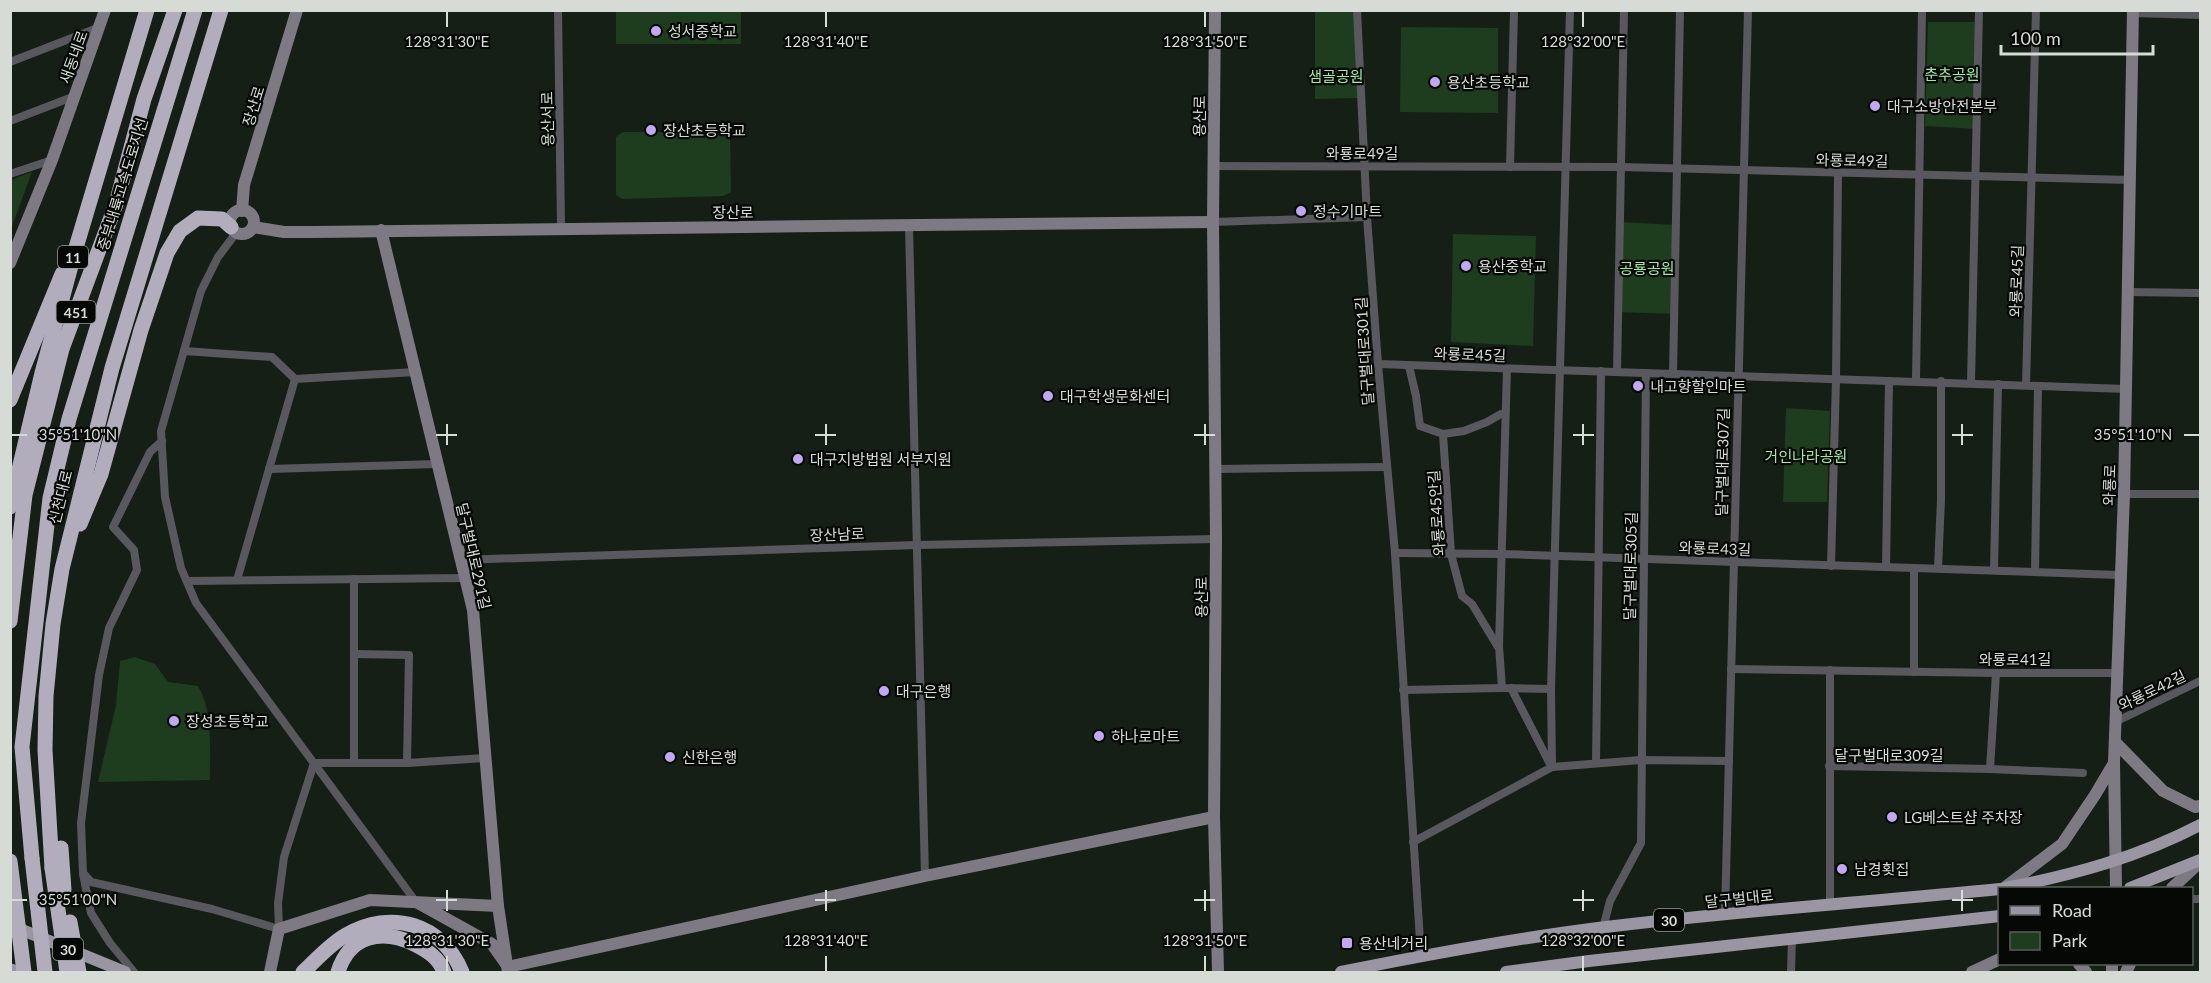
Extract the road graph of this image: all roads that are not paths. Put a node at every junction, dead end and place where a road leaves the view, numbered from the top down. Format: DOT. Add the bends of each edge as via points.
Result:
graph roads {
  1 [pos="105,10"];
  2 [pos="147,10"];
  3 [pos="175,10"];
  4 [pos="195,10"];
  5 [pos="221,10"];
  6 [pos="297,10"];
  7 [pos="558,10"];
  8 [pos="1215,10"];
  9 [pos="1357,10"];
  10 [pos="1515,10"];
  11 [pos="1570,10"];
  12 [pos="1624,10"];
  13 [pos="1680,10"];
  14 [pos="1748,10"];
  15 [pos="1922,10"];
  16 [pos="1979,10"];
  17 [pos="2036,10"];
  18 [pos="2133,12"];
  19 [pos="2200,15"];
  20 [pos="99,27"];
  21 [pos="10,62"];
  22 [pos="75,96"];
  23 [pos="10,122"];
  24 [pos="52,160"];
  25 [pos="1213,166"];
  26 [pos="1366,166"];
  27 [pos="1510,167"];
  28 [pos="1620,167"];
  29 [pos="1567,168"];
  30 [pos="1677,170"];
  31 [pos="1744,171"];
  32 [pos="1838,173"];
  33 [pos="10,174"];
  34 [pos="1919,175"];
  35 [pos="1976,176"];
  36 [pos="2032,177"];
  37 [pos="2130,180"];
  38 [pos="242,211"];
  39 [pos="1368,217"];
  40 [pos="1213,222"];
  41 [pos="253,227"];
  42 [pos="561,227"];
  43 [pos="909,227"];
  44 [pos="234,230"];
  45 [pos="381,230"];
  46 [pos="75,251"];
  47 [pos="10,263"];
  48 [pos="2128,292"];
  49 [pos="2200,293"];
  50 [pos="184,351"];
  51 [pos="1378,364"];
  52 [pos="1409,366"];
  53 [pos="1507,369"];
  54 [pos="1561,370"];
  55 [pos="1601,371"];
  56 [pos="415,372"];
  57 [pos="1617,372"];
  58 [pos="1646,373"];
  59 [pos="1673,374"];
  60 [pos="1738,376"];
  61 [pos="295,379"];
  62 [pos="1836,379"];
  63 [pos="1889,381"];
  64 [pos="1916,381"];
  65 [pos="1941,381"];
  66 [pos="1971,383"];
  67 [pos="1998,384"];
  68 [pos="2026,385"];
  69 [pos="2038,386"];
  70 [pos="2126,389"];
  71 [pos="10,400"];
  72 [pos="1505,414"];
  73 [pos="1443,434"];
  74 [pos="162,441"];
  75 [pos="437,464"];
  76 [pos="1387,467"];
  77 [pos="269,469"];
  78 [pos="1215,469"];
  79 [pos="2124,494"];
  80 [pos="2200,494"];
  81 [pos="10,507"];
  82 [pos="1216,539"];
  83 [pos="917,545"];
  84 [pos="1395,553"];
  85 [pos="1451,554"];
  86 [pos="1501,554"];
  87 [pos="1554,557"];
  88 [pos="1598,558"];
  89 [pos="1644,559"];
  90 [pos="460,560"];
  91 [pos="63,562"];
  92 [pos="1734,562"];
  93 [pos="1831,566"];
  94 [pos="1886,567"];
  95 [pos="1914,568"];
  96 [pos="1938,568"];
  97 [pos="1994,570"];
  98 [pos="2035,572"];
  99 [pos="2120,575"];
  100 [pos="465,578"];
  101 [pos="354,579"];
  102 [pos="187,580"];
  103 [pos="237,580"];
  104 [pos="10,621"];
  105 [pos="1499,649"];
  106 [pos="354,654"];
  107 [pos="1731,669"];
  108 [pos="1830,670"];
  109 [pos="1914,672"];
  110 [pos="1996,673"];
  111 [pos="2116,673"];
  112 [pos="2200,681"];
  113 [pos="1507,688"];
  114 [pos="1551,689"];
  115 [pos="1403,690"];
  116 [pos="46,696"];
  117 [pos="2115,722"];
  118 [pos="2116,743"];
  119 [pos="485,758"];
  120 [pos="1641,760"];
  121 [pos="1729,761"];
  122 [pos="2114,762"];
  123 [pos="314,763"];
  124 [pos="354,763"];
  125 [pos="407,763"];
  126 [pos="1596,763"];
  127 [pos="1829,766"];
  128 [pos="1552,767"];
  129 [pos="1990,769"];
  130 [pos="2083,773"];
  131 [pos="2200,806"];
  132 [pos="1214,817"];
  133 [pos="2200,825"];
  134 [pos="1413,842"];
  135 [pos="10,861"];
  136 [pos="2115,861"];
  137 [pos="2200,861"];
  138 [pos="83,873"];
  139 [pos="925,876"];
  140 [pos="2006,887"];
  141 [pos="2010,887"];
  142 [pos="2116,887"];
  143 [pos="2133,887"];
  144 [pos="2173,887"];
  145 [pos="1998,889"];
  146 [pos="416,902"];
  147 [pos="1830,904"];
  148 [pos="498,906"];
  149 [pos="1725,914"];
  150 [pos="1996,918"];
  151 [pos="10,925"];
  152 [pos="1604,927"];
  153 [pos="279,929"];
  154 [pos="1792,938"];
  155 [pos="1421,956"];
  156 [pos="1998,960"];
  157 [pos="1586,967"];
  158 [pos="10,969"];
  159 [pos="509,971"];
  160 [pos="18,972"];
  161 [pos="24,972"];
  162 [pos="45,972"];
  163 [pos="67,972"];
  164 [pos="79,972"];
  165 [pos="125,972"];
  166 [pos="134,972"];
  167 [pos="270,972"];
  168 [pos="303,972"];
  169 [pos="338,972"];
  170 [pos="444,972"];
  171 [pos="462,972"];
  172 [pos="1218,972"];
  173 [pos="1341,972"];
  174 [pos="1506,972"];
  175 [pos="1791,972"];
  176 [pos="1972,972"];
  1 -- 20 [label="street, 새동네로"];
  2 -- 46 [label="highway, 11"];
  3 -- 104 [label="highway, 중부내륙고속도로지선 / 451" via="144,99 116,204 62,349 25,495"];
  4 -- 162 [label="highway, 중부내륙고속도로지선 / 451, bridge" via="69,418 50,498 22,747"];
  5 -- 91 [label="highway, 신천대로" via="112,368"];
  6 -- 38 [label="street, 장산로" via="244,185"];
  7 -- 42 [label="street, 용산서로"];
  8 -- 25 [label="street, 용산로"];
  9 -- 26 [label="street, 달구벌대로301길"];
  10 -- 27 [label="street"];
  11 -- 29 [label="street"];
  12 -- 28 [label="street"];
  13 -- 30 [label="street"];
  14 -- 31 [label="street, 달구벌대로307길"];
  15 -- 34 [label="street"];
  16 -- 35 [label="street"];
  17 -- 36 [label="street"];
  18 -- 19 [label="street"];
  18 -- 37 [label="street, 와룡로"];
  20 -- 21 [label="street, 새동네로"];
  20 -- 22 [label="street, 새동네로"];
  22 -- 23 [label="street, 새동네로"];
  22 -- 24 [label="street, 새동네로"];
  24 -- 33 [label="street"];
  24 -- 47 [label="street, 새동네로"];
  25 -- 26 [label="street, 와룡로49길"];
  25 -- 40 [label="street, 용산로"];
  26 -- 27 [label="street, 와룡로49길"];
  26 -- 39 [label="street, 달구벌대로301길"];
  27 -- 29 [label="street, 와룡로49길"];
  28 -- 29 [label="street, 와룡로49길"];
  28 -- 30 [label="street, 와룡로49길"];
  28 -- 57 [label="street"];
  29 -- 54 [label="street"];
  30 -- 31 [label="street, 와룡로49길"];
  30 -- 59 [label="street"];
  31 -- 32 [label="street, 와룡로49길"];
  31 -- 60 [label="street, 달구벌대로307길"];
  32 -- 34 [label="street, 와룡로49길"];
  32 -- 62 [label="street"];
  34 -- 35 [label="street, 와룡로49길"];
  34 -- 64 [label="street"];
  35 -- 36 [label="street, 와룡로49길"];
  35 -- 66 [label="street"];
  36 -- 37 [label="street, 와룡로49길"];
  36 -- 68 [label="street, 와룡로45길"];
  37 -- 48 [label="street, 와룡로"];
  38 -- 41 [label="street" via="252,216"];
  38 -- 44 [label="street" via="232,216"];
  39 -- 40 [label="street"];
  39 -- 51 [label="street, 달구벌대로301길"];
  40 -- 43 [label="street, 장산로"];
  40 -- 78 [label="street, 용산로"];
  41 -- 44 [label="street" via="244,234"];
  41 -- 45 [label="street, 장산로" via="284,232"];
  42 -- 43 [label="street, 장산로"];
  42 -- 45 [label="street, 장산로"];
  43 -- 83 [label="street"];
  44 -- 50 [label="street" via="201,291"];
  44 -- 91 [label="highway" via="222,219 198,218 180,231 167,253 101,474"];
  45 -- 56 [label="street, 달구벌대로291길"];
  46 -- 71 [label="highway" via="58,282"];
  46 -- 81 [label="highway, 11"];
  48 -- 49 [label="street"];
  48 -- 70 [label="street, 와룡로"];
  50 -- 61 [label="street" via="272,357"];
  50 -- 74 [label="street" via="161,431"];
  51 -- 52 [label="street, 와룡로45길"];
  51 -- 76 [label="street, 달구벌대로301길"];
  52 -- 53 [label="street, 와룡로45길"];
  52 -- 73 [label="street" via="1420,426"];
  53 -- 54 [label="street, 와룡로45길"];
  53 -- 72 [label="street"];
  54 -- 55 [label="street, 와룡로45길"];
  54 -- 87 [label="street"];
  55 -- 57 [label="street, 와룡로45길"];
  55 -- 88 [label="street"];
  56 -- 61 [label="street"];
  56 -- 75 [label="street, 달구벌대로291길"];
  57 -- 58 [label="street, 와룡로45길"];
  58 -- 59 [label="street, 와룡로45길"];
  58 -- 89 [label="street, 달구벌대로305길"];
  59 -- 60 [label="street, 와룡로45길"];
  60 -- 62 [label="street, 와룡로45길"];
  60 -- 92 [label="street, 달구벌대로307길"];
  61 -- 77 [label="street"];
  62 -- 63 [label="street, 와룡로45길"];
  62 -- 93 [label="street"];
  63 -- 64 [label="street, 와룡로45길"];
  63 -- 94 [label="street"];
  64 -- 65 [label="street, 와룡로45길"];
  65 -- 66 [label="street, 와룡로45길"];
  65 -- 96 [label="street"];
  66 -- 67 [label="street, 와룡로45길"];
  67 -- 68 [label="street, 와룡로45길"];
  67 -- 97 [label="street"];
  68 -- 69 [label="street, 와룡로45길"];
  69 -- 70 [label="street, 와룡로45길"];
  69 -- 98 [label="street"];
  70 -- 79 [label="street, 와룡로"];
  72 -- 73 [label="street" via="1464,431"];
  72 -- 86 [label="street"];
  73 -- 85 [label="street, 와룡로45안길"];
  74 -- 102 [label="street" via="165,497"];
  74 -- 138 [label="street" via="150,452 113,527 134,550 137,570 109,628 99,675 81,824"];
  75 -- 77 [label="street"];
  75 -- 90 [label="street, 달구벌대로291길"];
  76 -- 78 [label="street"];
  76 -- 84 [label="street, 달구벌대로301길"];
  77 -- 103 [label="street"];
  78 -- 82 [label="street, 용산로"];
  79 -- 80 [label="street"];
  79 -- 99 [label="street, 와룡로"];
  82 -- 83 [label="street, 장산남로"];
  82 -- 132 [label="street, 용산로"];
  83 -- 90 [label="street, 장산남로"];
  83 -- 139 [label="street"];
  84 -- 85 [label="street, 와룡로43길"];
  84 -- 115 [label="street, 달구벌대로301길"];
  85 -- 86 [label="street, 와룡로43길"];
  85 -- 105 [label="street, 와룡로45안길" via="1462,596 1472,604"];
  86 -- 87 [label="street, 와룡로43길"];
  86 -- 105 [label="street"];
  87 -- 88 [label="street, 와룡로43길"];
  87 -- 114 [label="street"];
  88 -- 89 [label="street, 와룡로43길"];
  88 -- 126 [label="street"];
  89 -- 92 [label="street, 와룡로43길"];
  89 -- 120 [label="street, 달구벌대로305길"];
  90 -- 100 [label="street, 달구벌대로291길"];
  91 -- 116 [label="highway, 신천대로"];
  92 -- 93 [label="street, 와룡로43길"];
  92 -- 107 [label="street, 달구벌대로307길"];
  93 -- 94 [label="street, 와룡로43길"];
  94 -- 95 [label="street, 와룡로43길"];
  95 -- 96 [label="street, 와룡로43길"];
  95 -- 109 [label="street"];
  96 -- 97 [label="street, 와룡로43길"];
  97 -- 98 [label="street, 와룡로43길"];
  98 -- 99 [label="street, 와룡로43길"];
  99 -- 111 [label="street, 와룡로"];
  100 -- 101 [label="street"];
  100 -- 119 [label="street, 달구벌대로291길" via="473,609"];
  101 -- 103 [label="street"];
  101 -- 106 [label="street"];
  102 -- 103 [label="street"];
  102 -- 123 [label="street" via="196,603"];
  105 -- 113 [label="street"];
  106 -- 124 [label="street"];
  106 -- 125 [label="street" via="409,655"];
  107 -- 108 [label="street, 와룡로41길"];
  107 -- 121 [label="street, 달구벌대로307길"];
  108 -- 109 [label="street, 와룡로41길"];
  108 -- 127 [label="street"];
  109 -- 110 [label="street, 와룡로41길"];
  110 -- 111 [label="street, 와룡로41길"];
  110 -- 129 [label="street"];
  111 -- 117 [label="street, 와룡로"];
  112 -- 117 [label="street, 와룡로42길"];
  113 -- 114 [label="street"];
  113 -- 115 [label="street"];
  113 -- 128 [label="street"];
  114 -- 128 [label="street"];
  115 -- 134 [label="street, 달구벌대로301길"];
  116 -- 163 [label="highway, 신천대로, bridge" via="52,868"];
  116 -- 164 [label="highway, bridge" via="64,890"];
  117 -- 118 [label="street, 와룡로"];
  118 -- 122 [label="street, 와룡로"];
  118 -- 131 [label="street" via="2163,791"];
  119 -- 125 [label="street"];
  119 -- 148 [label="street, 달구벌대로291길"];
  120 -- 121 [label="street"];
  120 -- 126 [label="street"];
  120 -- 152 [label="street, 달구벌대로305길" via="1641,843 1610,901"];
  121 -- 149 [label="street, 달구벌대로307길"];
  122 -- 136 [label="street, 와룡로"];
  122 -- 140 [label="street" via="2062,844"];
  123 -- 124 [label="street"];
  123 -- 146 [label="street"];
  123 -- 153 [label="street" via="284,857"];
  124 -- 125 [label="street"];
  126 -- 128 [label="street"];
  127 -- 129 [label="street, 달구벌대로309길"];
  127 -- 147 [label="street, 달구벌대로309길"];
  128 -- 134 [label="street"];
  129 -- 130 [label="street, 달구벌대로309길"];
  132 -- 139 [label="street"];
  132 -- 172 [label="street, 용산로"];
  133 -- 136 [label="main road"];
  134 -- 155 [label="street, 달구벌대로301길"];
  135 -- 161 [label="highway, bridge"];
  136 -- 141 [label="main road"];
  136 -- 142 [label="street, 와룡로"];
  137 -- 143 [label="main road"];
  137 -- 144 [label="street"];
  138 -- 153 [label="street" via="92,882 212,909"];
  138 -- 166 [label="street" via="92,913"];
  139 -- 159 [label="street"];
  145 -- 147 [label="main road, 달구벌대로 / 30"];
  146 -- 148 [label="street"];
  146 -- 153 [label="street" via="370,900"];
  146 -- 159 [label="street" via="492,944"];
  147 -- 149 [label="main road, 달구벌대로 / 30"];
  148 -- 159 [label="street, 달구벌대로291길"];
  149 -- 152 [label="main road, 달구벌대로 / 30"];
  150 -- 154 [label="main road, 30"];
  151 -- 165 [label="main road, 30"];
  152 -- 155 [label="main road, 달구벌대로 / 30"];
  153 -- 167 [label="street"];
  154 -- 157 [label="main road, 30"];
  154 -- 175 [label="street"];
  155 -- 173 [label="main road, 달구벌대로 / 30"];
  156 -- 176 [label="street"];
  157 -- 174 [label="main road, 30"];
  158 -- 160 [label="main road"];
  168 -- 171 [label="highway" via="344,936 371,924 394,922 426,929 456,958"];
  169 -- 170 [label="highway" via="342,958 354,945 376,936 398,936 429,952"];
}
